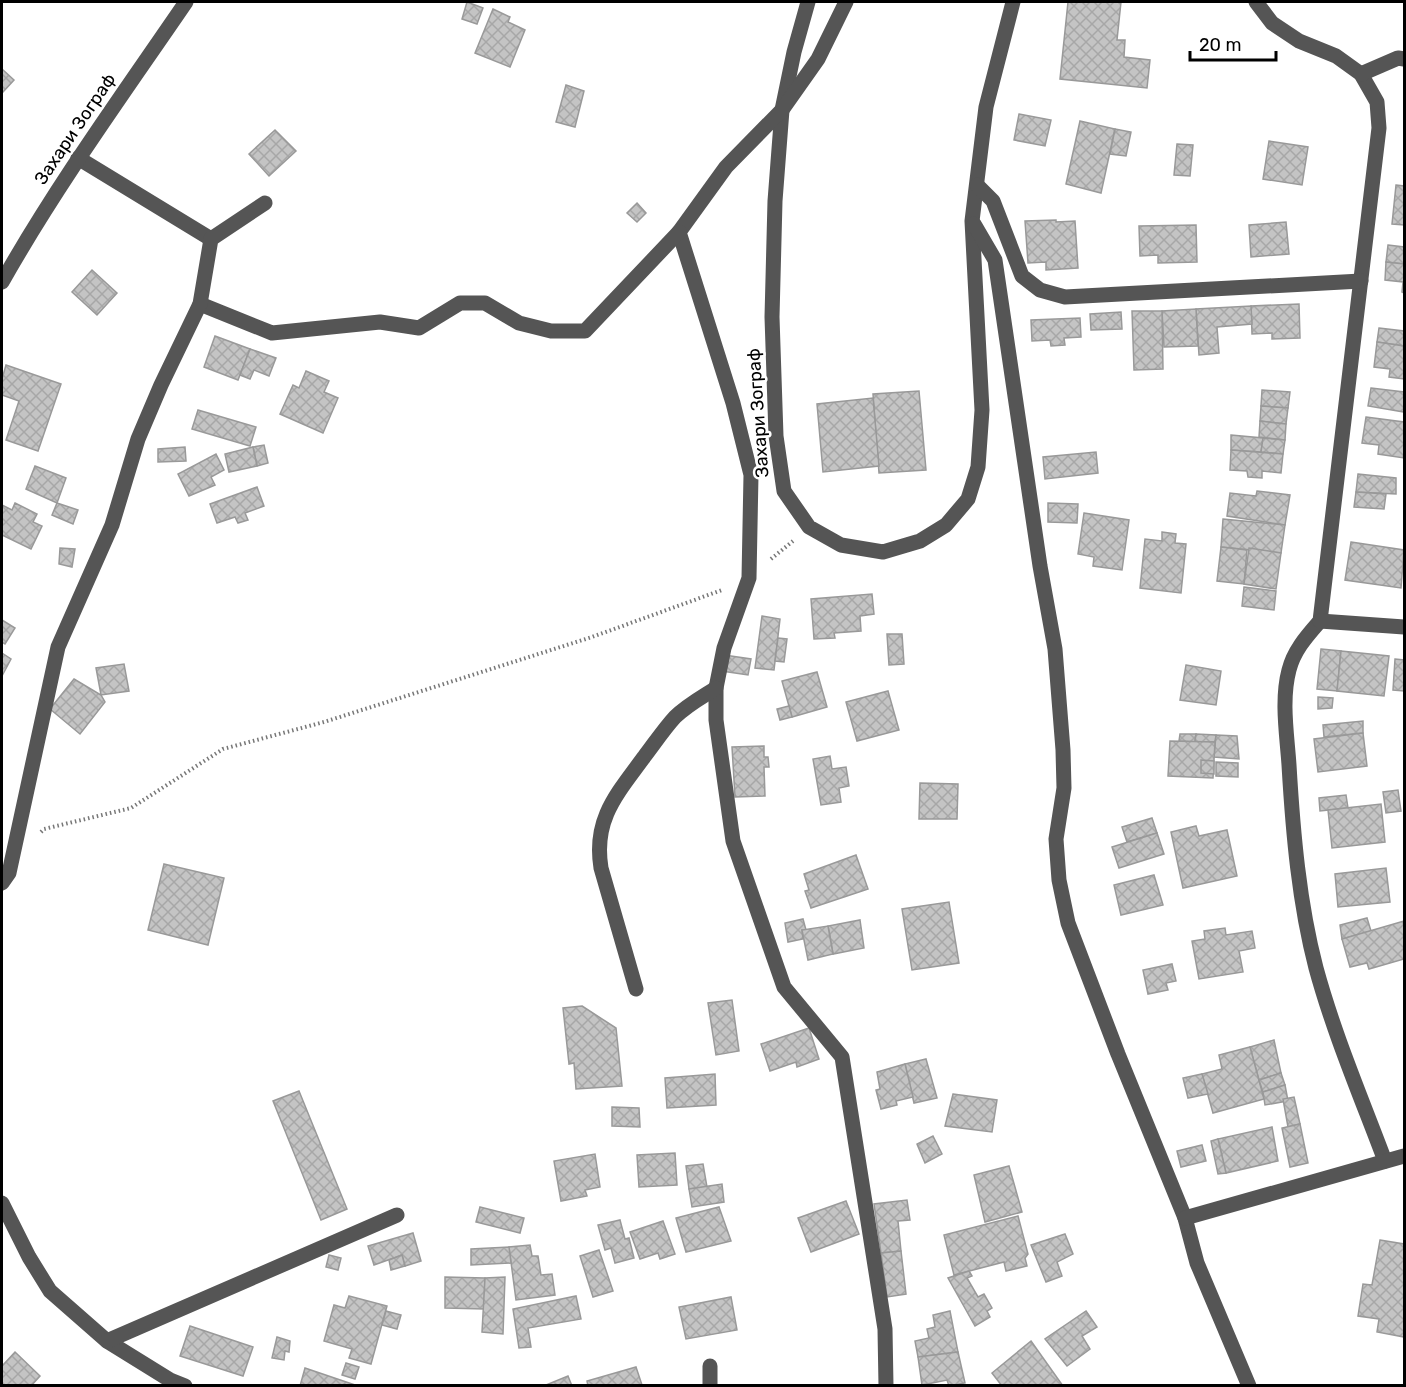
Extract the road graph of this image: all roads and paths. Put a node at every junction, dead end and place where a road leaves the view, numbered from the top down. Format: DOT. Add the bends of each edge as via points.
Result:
graph roads {
  1 [pos="186,2"];
  2 [pos="808,2"];
  3 [pos="846,2"];
  4 [pos="1012,2"];
  5 [pos="1256,2"];
  6 [pos="1404,59"];
  7 [pos="1361,74"];
  8 [pos="782,110"];
  9 [pos="78,158"];
  10 [pos="977,185"];
  11 [pos="265,203"];
  12 [pos="972,221"];
  13 [pos="679,232"];
  14 [pos="211,239"];
  15 [pos="1361,281"];
  16 [pos="2,282"];
  17 [pos="200,304"];
  18 [pos="809,527"];
  19 [pos="749,578"];
  20 [pos="1320,621"];
  21 [pos="1404,627"];
  22 [pos="716,688"];
  23 [pos="37,837"];
  24 [pos="2,883"];
  25 [pos="636,989"];
  26 [pos="1404,1156"];
  27 [pos="1385,1161"];
  28 [pos="2,1203"];
  29 [pos="397,1215"];
  30 [pos="1185,1218"];
  31 [pos="107,1341"];
  32 [pos="710,1366"];
  33 [pos="184,1386"];
  34 [pos="710,1386"];
  35 [pos="886,1386"];
  36 [pos="1249,1386"];
  1 -- 9 [label="street, Захари Зограф"];
  2 -- 8 [label="street, Захари Зограф"];
  3 -- 8 [label="street" via="818,59"];
  4 -- 10 [label="street, Захари Зограф" via="987,107"];
  5 -- 7 [label="street" via="1272,23 1299,41 1336,56"];
  6 -- 7 [label="street"];
  7 -- 15 [label="street" via="1377,102 1379,128"];
  8 -- 13 [label="street" via="726,167"];
  8 -- 18 [label="street, Захари Зограф" via="772,317 776,436 784,491"];
  9 -- 14 [label="street"];
  9 -- 16 [label="street, Захари Зограф"];
  10 -- 12 [label="street, Захари Зограф"];
  10 -- 15 [label="street" via="993,201 1022,276 1040,290 1065,297"];
  11 -- 14 [label="street"];
  12 -- 18 [label="street, Захари Зограф" via="982,411 978,468 968,499 945,525 920,542 882,552 841,545"];
  12 -- 30 [label="street" via="995,260 1055,649 1064,788 1056,839 1061,891 1068,923"];
  13 -- 17 [label="street" via="585,331 551,331 519,323 485,303 460,303 419,328 380,322 272,333"];
  13 -- 19 [label="street" via="733,403 751,476"];
  14 -- 17 [label="street"];
  15 -- 20 [label="street"];
  17 -- 24 [label="street" via="138,439 112,525 58,647 9,873"];
  18 -- 19 [label="path"];
  19 -- 22 [label="street" via="724,648"];
  19 -- 23 [label="path" via="592,637 324,722 223,749 131,808 44,828"];
  20 -- 21 [label="street"];
  20 -- 27 [label="street" via="1301,643 1289,669 1285,695 1301,897 1336,1032"];
  22 -- 25 [label="street" via="674,719 615,796 601,832 601,868"];
  22 -- 35 [label="street" via="716,720 733,841 784,987 842,1057 885,1329"];
  26 -- 27 [label="street"];
  27 -- 30 [label="street"];
  28 -- 31 [label="street" via="50,1292"];
  29 -- 31 [label="street"];
  30 -- 36 [label="street" via="1197,1263"];
  31 -- 33 [label="street"];
  32 -- 34 [label="street"];
}
